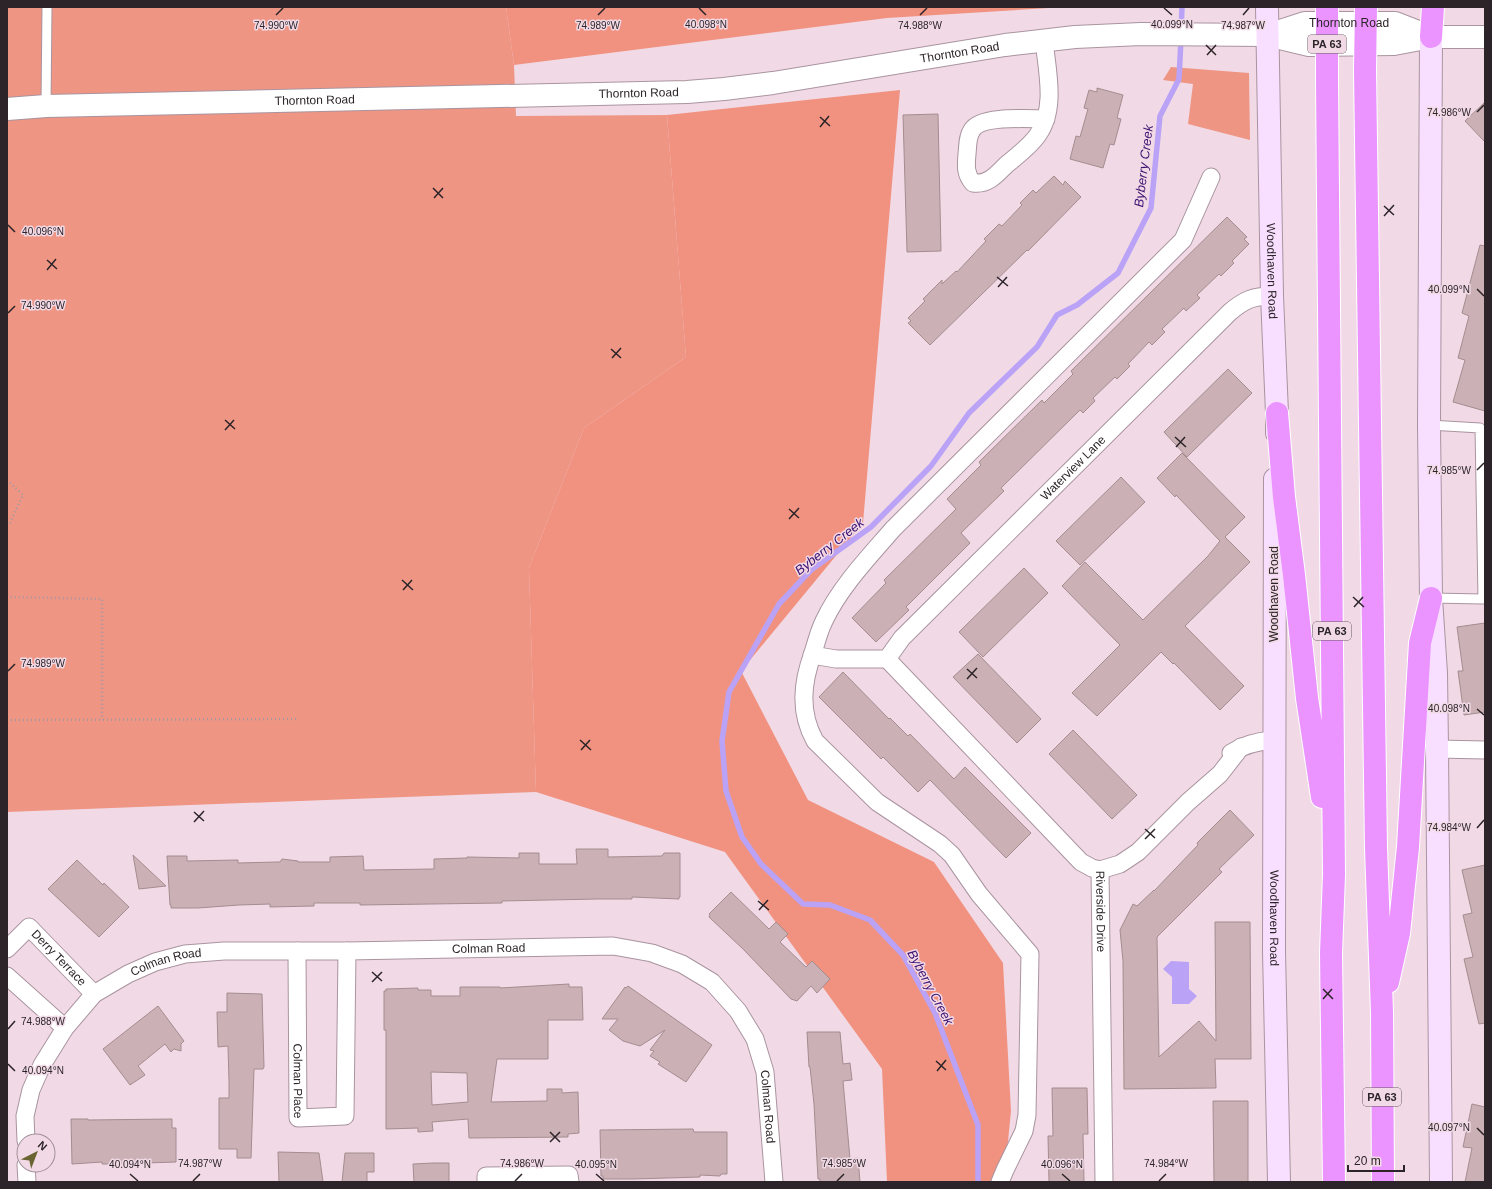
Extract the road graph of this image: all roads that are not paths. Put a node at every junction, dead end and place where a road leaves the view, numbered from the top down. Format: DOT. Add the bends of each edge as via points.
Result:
graph roads {
  1 [pos="46,7"];
  2 [pos="1267,7"];
  3 [pos="1327,7"];
  4 [pos="1366,7"];
  5 [pos="1434,7"];
  6 [pos="1267,35"];
  7 [pos="1431,37"];
  8 [pos="1485,38"];
  9 [pos="1044,40"];
  10 [pos="46,106"];
  11 [pos="7,109"];
  12 [pos="1046,119"];
  13 [pos="1211,177"];
  14 [pos="1272,296"];
  15 [pos="1277,413"];
  16 [pos="1429,425"];
  17 [pos="1431,598"];
  18 [pos="812,655"];
  19 [pos="887,659"];
  20 [pos="1274,740"];
  21 [pos="1437,749"];
  22 [pos="1485,750"];
  23 [pos="1100,870"];
  24 [pos="1334,875"];
  25 [pos="7,949"];
  26 [pos="297,951"];
  27 [pos="347,951"];
  28 [pos="7,976"];
  29 [pos="94,994"];
  30 [pos="1382,1012"];
  31 [pos="65,1028"];
  32 [pos="26,1133"];
  33 [pos="486,1182"];
  34 [pos="570,1182"];
  35 [pos="774,1182"];
  36 [pos="1000,1182"];
  37 [pos="1104,1182"];
  38 [pos="1279,1182"];
  39 [pos="1334,1182"];
  40 [pos="1383,1182"];
  41 [pos="1441,1182"];
  1 -- 10 [label="lane"];
  2 -- 6 [label="main road, Woodhaven Road"];
  3 -- 24 [label="highway, PA 63, bridge"];
  4 -- 30 [label="highway, PA 63, bridge" via="1364,70 1376,848"];
  5 -- 7 [label="highway"];
  6 -- 7 [label="street, Thornton Road" via="1309,45 1394,44"];
  6 -- 9 [label="street, Thornton Road" via="1141,34"];
  6 -- 14 [label="main road, Woodhaven Road"];
  7 -- 8 [label="street, Thornton Road"];
  7 -- 16 [label="main road"];
  9 -- 10 [label="street, Thornton Road" via="773,83 709,90"];
  9 -- 12 [label="street" via="1048,88"];
  10 -- 11 [label="street, Thornton Road"];
  12 -- 12 [label="street" via="990,120 972,128 968,137 966,167 973,183 980,184 990,180 1031,143"];
  13 -- 18 [label="street" via="1183,240 893,529 860,568 824,621"];
  14 -- 15 [label="main road, Woodhaven Road"];
  14 -- 19 [label="street, Waterview Lane" via="1257,296 1230,312 902,638"];
  15 -- 20 [label="main road, Woodhaven Road"];
  15 -- 24 [label="highway" via="1284,497 1308,698"];
  16 -- 17 [label="main road"];
  16 -- 17 [label="lane" via="1480,428 1483,599"];
  17 -- 21 [label="main road" via="1436,673"];
  17 -- 30 [label="highway" via="1420,643 1408,847 1399,933"];
  18 -- 19 [label="street" via="836,659"];
  18 -- 36 [label="street" via="804,687 806,717 814,741 877,802 940,844 952,855 979,894 1030,954 1027,1115 1024,1131"];
  19 -- 23 [label="street, Riverside Drive" via="1081,862"];
  20 -- 23 [label="street" via="1241,747 1220,774 1138,852 1120,864"];
  20 -- 38 [label="main road, Woodhaven Road" via="1274,951"];
  21 -- 22 [label="street"];
  21 -- 41 [label="main road"];
  23 -- 37 [label="street, Riverside Drive"];
  24 -- 39 [label="highway, PA 63" via="1331,953"];
  25 -- 29 [label="street, Derry Terrace" via="29,927"];
  26 -- 27 [label="street, Colman Road"];
  26 -- 27 [label="street, Colman Place" via="298,1118 345,1116"];
  26 -- 29 [label="street, Colman Road" via="185,954 155,962"];
  27 -- 35 [label="street, Colman Road" via="613,946 652,952 682,964 712,982 738,1011 755,1040 765,1072"];
  28 -- 31 [label="street"];
  29 -- 31 [label="street, Colman Road"];
  30 -- 40 [label="highway, PA 63"];
  31 -- 32 [label="street, Colman Road" via="31,1090 25,1116"];
  33 -- 34 [label="street" via="486,1176 569,1175"];
}
